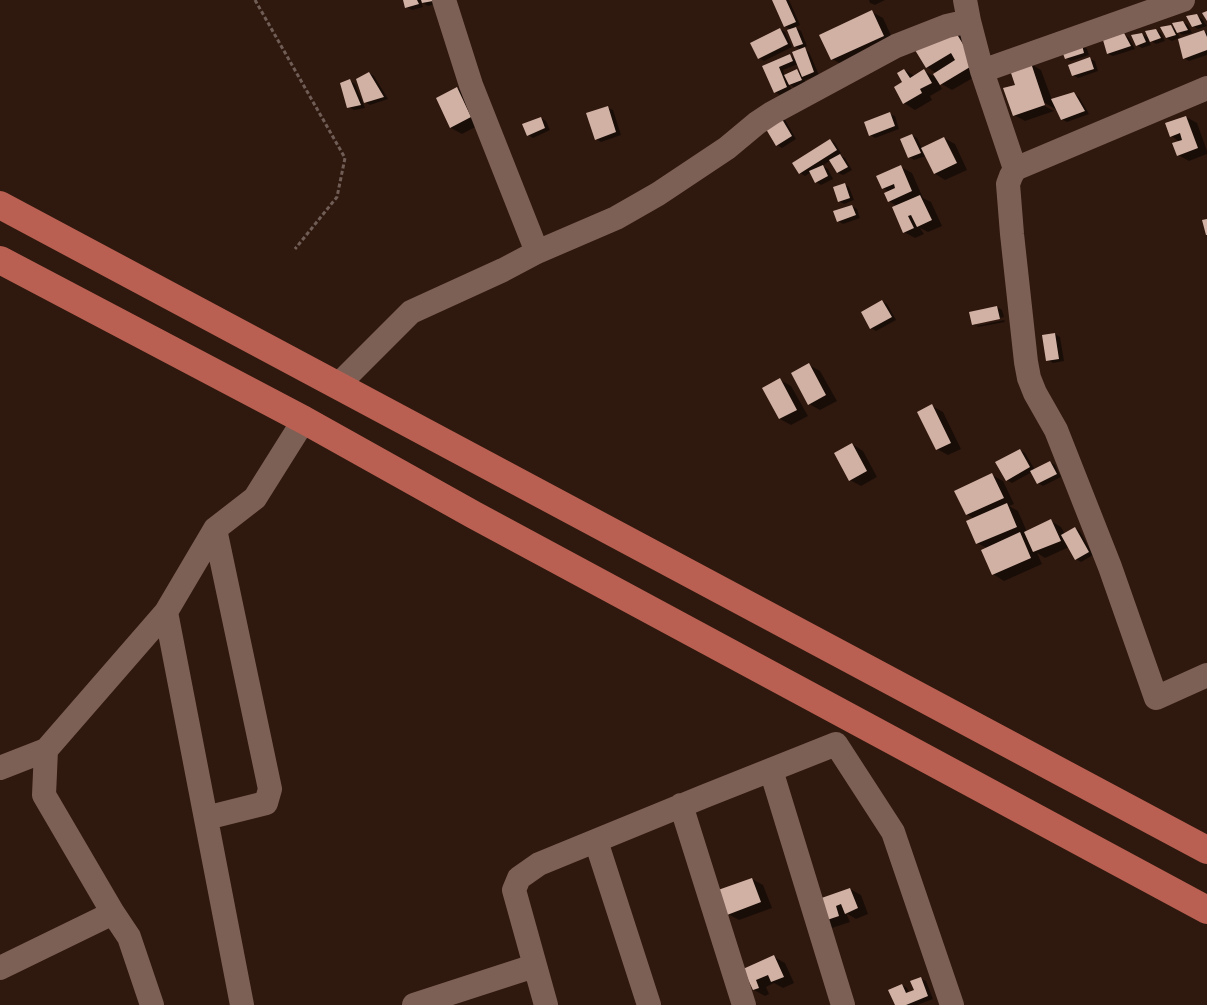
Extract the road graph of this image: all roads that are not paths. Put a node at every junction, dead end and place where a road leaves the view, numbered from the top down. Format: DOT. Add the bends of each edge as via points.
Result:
graph roads {
  1 [pos="444,0"];
  2 [pos="1183,0"];
  3 [pos="967,11"];
  4 [pos="982,71"];
  5 [pos="1207,88"];
  6 [pos="1015,169"];
  7 [pos="0,205"];
  8 [pos="537,252"];
  9 [pos="0,260"];
  10 [pos="336,386"];
  11 [pos="304,420"];
  12 [pos="215,529"];
  13 [pos="166,612"];
  14 [pos="1207,675"];
  15 [pos="46,750"];
  16 [pos="0,768"];
  17 [pos="771,770"];
  18 [pos="682,805"];
  19 [pos="206,818"];
  20 [pos="596,841"];
  21 [pos="1207,850"];
  22 [pos="1207,910"];
  23 [pos="114,913"];
  24 [pos="534,966"];
  25 [pos="0,968"];
  26 [pos="152,1005"];
  27 [pos="242,1005"];
  28 [pos="414,1005"];
  29 [pos="546,1005"];
  30 [pos="649,1005"];
  31 [pos="744,1005"];
  32 [pos="843,1005"];
  33 [pos="952,1005"];
  1 -- 8 [label="street" via="471,85"];
  2 -- 4 [label="street"];
  3 -- 4 [label="street"];
  3 -- 8 [label="street" via="947,26 896,46 772,113 658,194 616,218"];
  4 -- 6 [label="street"];
  5 -- 6 [label="street"];
  6 -- 14 [label="street" via="1008,184 1029,378 1056,430 1110,567 1156,698"];
  7 -- 10 [label="main road"];
  8 -- 10 [label="street" via="411,312"];
  9 -- 11 [label="main road"];
  10 -- 21 [label="main road"];
  11 -- 12 [label="street" via="255,498"];
  11 -- 22 [label="main road"];
  12 -- 13 [label="street"];
  12 -- 19 [label="street" via="270,789 266,803"];
  13 -- 15 [label="street"];
  13 -- 19 [label="street"];
  15 -- 16 [label="street"];
  15 -- 23 [label="street" via="44,794"];
  17 -- 18 [label="street"];
  17 -- 32 [label="street"];
  17 -- 33 [label="street" via="836,744 893,832"];
  18 -- 20 [label="street"];
  18 -- 31 [label="street"];
  19 -- 27 [label="street"];
  20 -- 24 [label="street" via="539,864 519,878 514,890"];
  20 -- 30 [label="street"];
  23 -- 25 [label="street"];
  23 -- 26 [label="street" via="129,937"];
  24 -- 28 [label="street"];
  24 -- 29 [label="street"];
}
